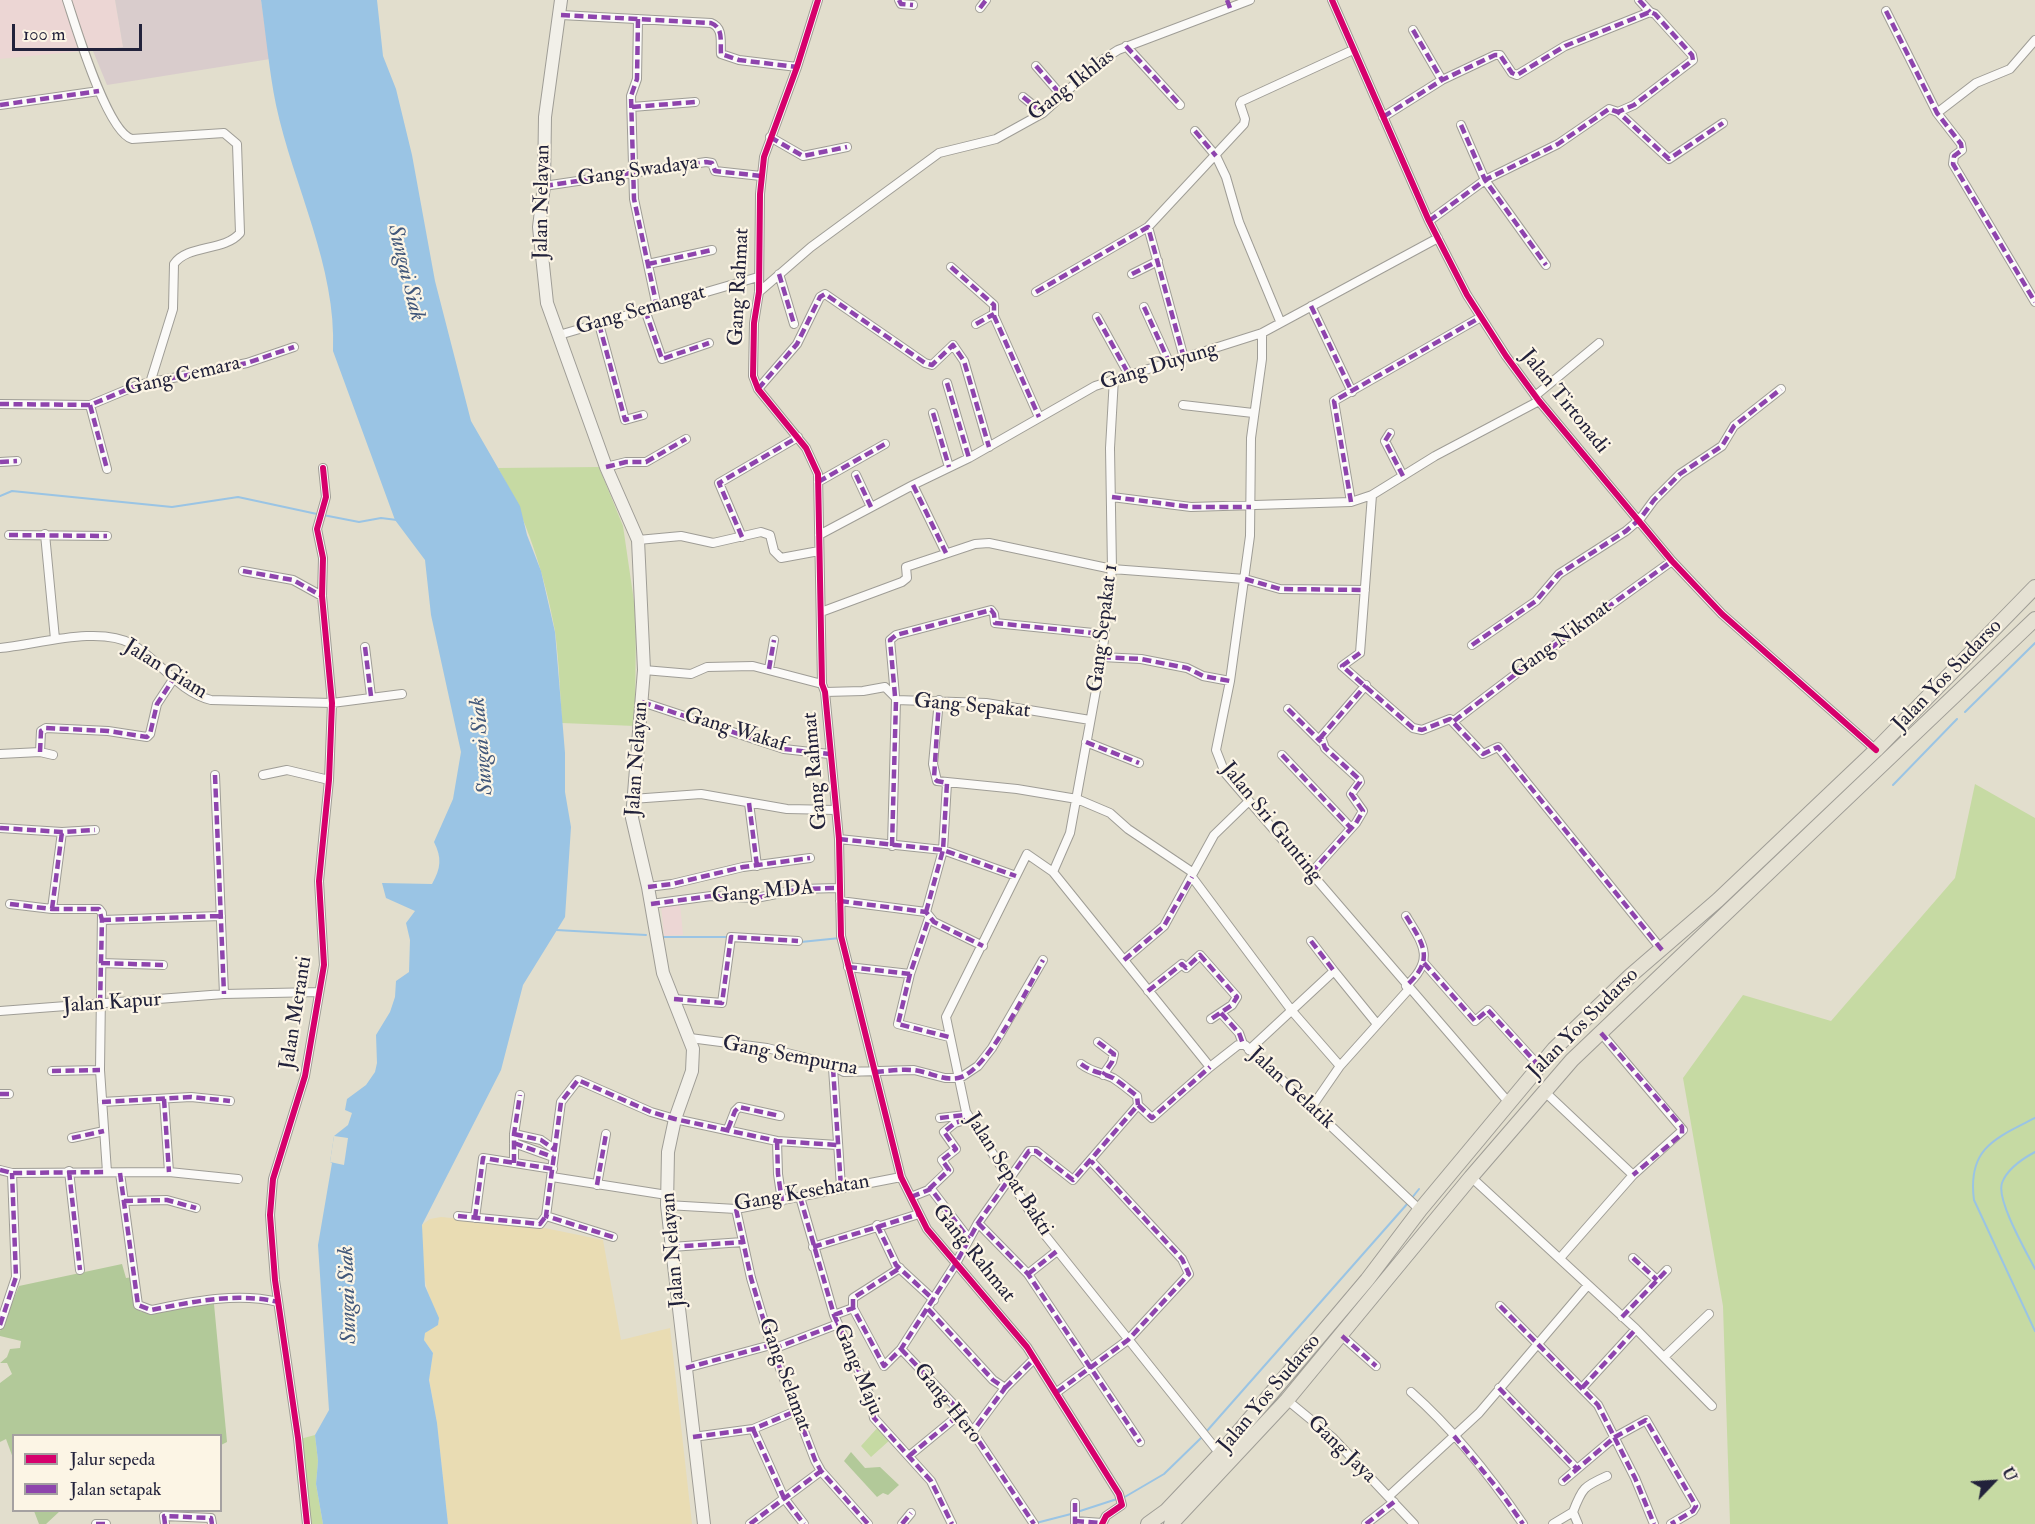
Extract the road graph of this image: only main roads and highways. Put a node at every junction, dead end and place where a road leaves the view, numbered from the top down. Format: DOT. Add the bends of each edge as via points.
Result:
graph roads {
  1 [pos="561,0"];
  2 [pos="2035,587"];
  3 [pos="2035,619"];
  4 [pos="1976,645"];
  5 [pos="1992,661"];
  6 [pos="1367,1280"];
  7 [pos="1379,1290"];
  8 [pos="1176,1522"];
  9 [pos="704,1524"];
  10 [pos="1148,1524"];
  1 -- 9 [label="main road, Jalan Nelayan" via="545,117 539,227 543,285 606,467 639,540 644,670 632,818 663,973 690,1038 692,1071 668,1152 667,1200"];
  2 -- 4 [label="main road, Jalan Yos Sudarso"];
  3 -- 5 [label="main road, Jalan Yos Sudarso"];
  4 -- 5 [label="main road"];
  4 -- 6 [label="main road, Jalan Yos Sudarso" via="1876,750 1615,989 1539,1066 1510,1104 1413,1204"];
  5 -- 7 [label="main road, Jalan Yos Sudarso" via="1601,1033 1471,1177"];
  6 -- 7 [label="main road"];
  6 -- 10 [label="main road, Jalan Yos Sudarso" via="1220,1454 1166,1511"];
  7 -- 8 [label="main road, Jalan Yos Sudarso" via="1287,1400"];
}
